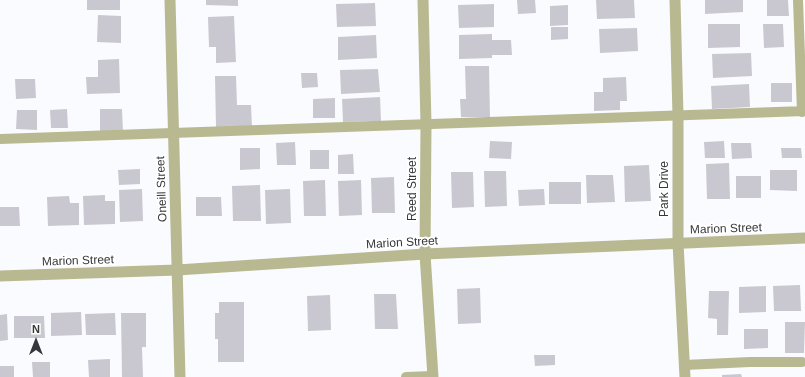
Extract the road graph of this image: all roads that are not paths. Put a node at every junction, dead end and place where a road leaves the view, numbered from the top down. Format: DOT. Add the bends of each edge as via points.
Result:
graph roads {
  1 [pos="170,0"];
  2 [pos="423,0"];
  3 [pos="675,0"];
  4 [pos="798,0"];
  5 [pos="804,112"];
  6 [pos="678,116"];
  7 [pos="426,124"];
  8 [pos="174,133"];
  9 [pos="0,139"];
  10 [pos="805,238"];
  11 [pos="678,243"];
  12 [pos="425,254"];
  13 [pos="177,270"];
  14 [pos="0,276"];
  15 [pos="802,362"];
  16 [pos="684,365"];
  17 [pos="433,376"];
  18 [pos="180,377"];
  19 [pos="406,377"];
  20 [pos="685,377"];
  1 -- 8 [label="street, Oneill Street"];
  2 -- 7 [label="street, Reed Street"];
  3 -- 6 [label="street, Park Drive"];
  4 -- 5 [label="lane"];
  5 -- 6 [label="lane"];
  6 -- 7 [label="lane"];
  6 -- 11 [label="street, Park Drive"];
  7 -- 8 [label="lane"];
  7 -- 12 [label="street, Reed Street"];
  8 -- 9 [label="lane"];
  8 -- 13 [label="street, Oneill Street"];
  10 -- 11 [label="street, Marion Street"];
  11 -- 12 [label="street, Marion Street"];
  11 -- 16 [label="street, Park Drive"];
  12 -- 13 [label="street, Marion Street"];
  12 -- 17 [label="street, Reed Street"];
  13 -- 14 [label="street, Marion Street"];
  13 -- 18 [label="street, Oneill Street"];
  15 -- 16 [label="lane"];
  16 -- 20 [label="street, Park Drive"];
  17 -- 19 [label="lane"];
}
